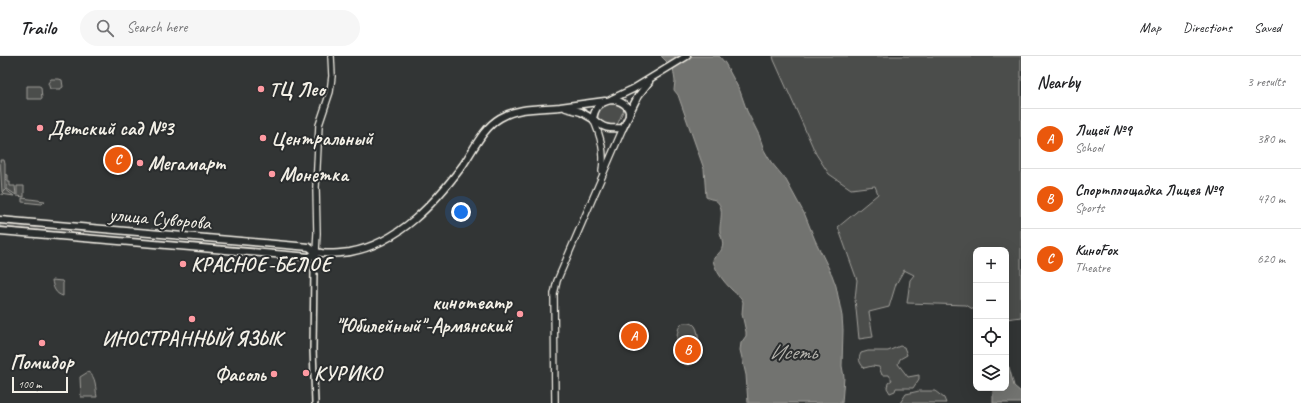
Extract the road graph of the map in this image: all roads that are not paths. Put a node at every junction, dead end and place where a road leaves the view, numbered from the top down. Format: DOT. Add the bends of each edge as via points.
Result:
graph roads {
  1 [pos="331,56"];
  2 [pos="688,56"];
  3 [pos="660,72"];
  4 [pos="608,101"];
  5 [pos="560,107"];
  6 [pos="629,114"];
  7 [pos="593,119"];
  8 [pos="623,128"];
  9 [pos="600,180"];
  10 [pos="0,220"];
  11 [pos="0,231"];
  12 [pos="316,252"];
  13 [pos="315,403"];
  14 [pos="555,403"];
  1 -- 12 [label="main road" via="330,92 319,125 318,137"];
  2 -- 3 [label="main road"];
  3 -- 4 [label="main road" via="625,94"];
  3 -- 6 [label="main road" via="641,91"];
  4 -- 5 [label="main road, улица Суворова"];
  4 -- 6 [label="main road" via="623,103"];
  4 -- 7 [label="main road" via="596,107"];
  5 -- 7 [label="main road" via="581,112"];
  5 -- 12 [label="main road, улица Суворова" via="515,111 495,122 484,132 442,192 421,214 387,239 358,250"];
  6 -- 8 [label="main road"];
  7 -- 8 [label="main road" via="604,127"];
  7 -- 9 [label="main road" via="603,147"];
  8 -- 9 [label="main road"];
  9 -- 14 [label="main road" via="557,281 554,300"];
  10 -- 12 [label="main road, улица Суворова" via="309,247"];
  11 -- 12 [label="main road, улица Суворова" via="310,257"];
  12 -- 13 [label="street" via="313,349"];
}
